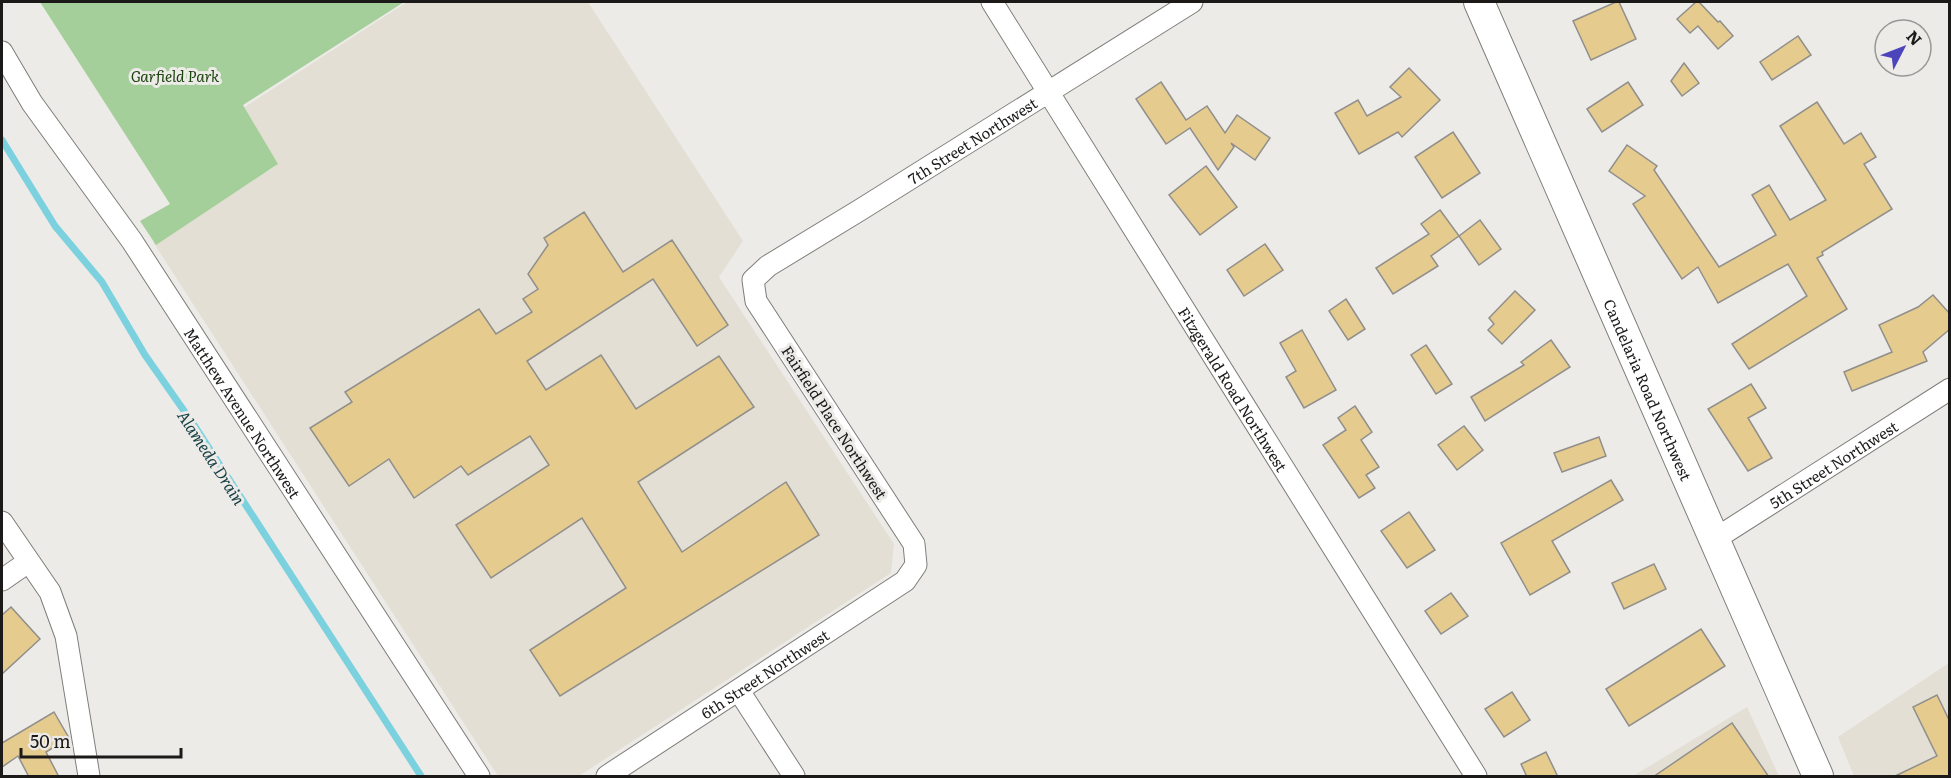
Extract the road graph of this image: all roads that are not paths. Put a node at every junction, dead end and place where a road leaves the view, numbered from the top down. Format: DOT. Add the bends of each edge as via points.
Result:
graph roads {
  1 [pos="992,2"];
  2 [pos="1192,2"];
  3 [pos="1479,2"];
  4 [pos="2,52"];
  5 [pos="1048,93"];
  6 [pos="753,280"];
  7 [pos="1950,389"];
  8 [pos="2,522"];
  9 [pos="1715,539"];
  10 [pos="27,562"];
  11 [pos="916,565"];
  12 [pos="2,580"];
  13 [pos="739,691"];
  14 [pos="88,777"];
  15 [pos="479,777"];
  16 [pos="607,777"];
  17 [pos="794,777"];
  18 [pos="1476,777"];
  19 [pos="1818,777"];
  1 -- 5 [label="street, Fitzgerald Road Northwest"];
  2 -- 5 [label="street, 7th Street Northwest"];
  3 -- 9 [label="main road, Candelaria Road Northwest"];
  4 -- 15 [label="street, Matthew Avenue Northwest" via="32,103 132,241"];
  5 -- 6 [label="street, 7th Street Northwest" via="768,266"];
  5 -- 18 [label="street, Fitzgerald Road Northwest"];
  6 -- 11 [label="street, Fairfield Place Northwest" via="756,301 914,544"];
  7 -- 9 [label="street, 5th Street Northwest"];
  8 -- 10 [label="street"];
  9 -- 19 [label="main road, Candelaria Road Northwest"];
  10 -- 12 [label="street"];
  10 -- 14 [label="street" via="50,592 66,636"];
  11 -- 13 [label="street, 6th Street Northwest" via="905,581"];
  13 -- 16 [label="street, 6th Street Northwest"];
  13 -- 17 [label="street"];
}
